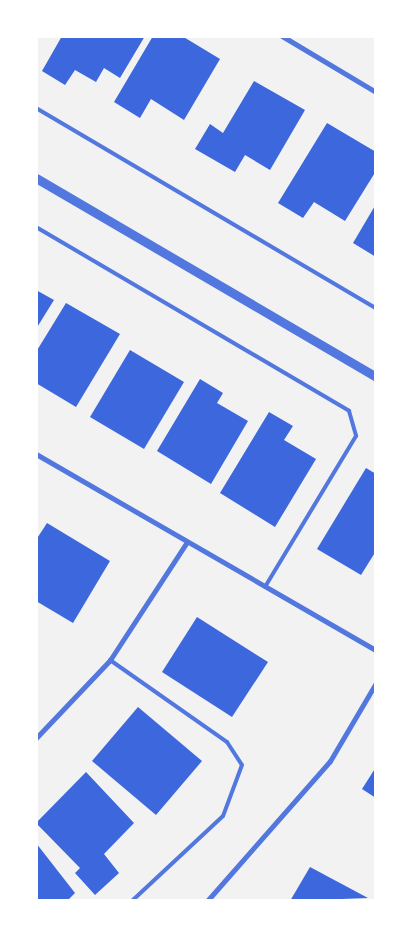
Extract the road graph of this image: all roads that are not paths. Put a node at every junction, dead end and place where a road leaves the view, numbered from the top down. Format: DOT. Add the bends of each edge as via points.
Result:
graph roads {
  1 [pos="282,36"];
  2 [pos="376,92"];
  3 [pos="36,108"];
  4 [pos="36,178"];
  5 [pos="36,227"];
  6 [pos="376,308"];
  7 [pos="376,377"];
  8 [pos="36,454"];
  9 [pos="187,542"];
  10 [pos="265,587"];
  11 [pos="376,650"];
  12 [pos="110,660"];
  13 [pos="376,683"];
  14 [pos="36,738"];
  15 [pos="132,901"];
  16 [pos="207,901"];
  1 -- 2 [label="street"];
  3 -- 6 [label="lane"];
  4 -- 7 [label="street"];
  5 -- 10 [label="lane" via="349,411 356,436"];
  8 -- 9 [label="street"];
  9 -- 10 [label="street"];
  9 -- 12 [label="street"];
  10 -- 11 [label="street"];
  12 -- 14 [label="street"];
  12 -- 15 [label="lane" via="227,742 242,765 223,816"];
  13 -- 16 [label="street" via="330,761"];
}
